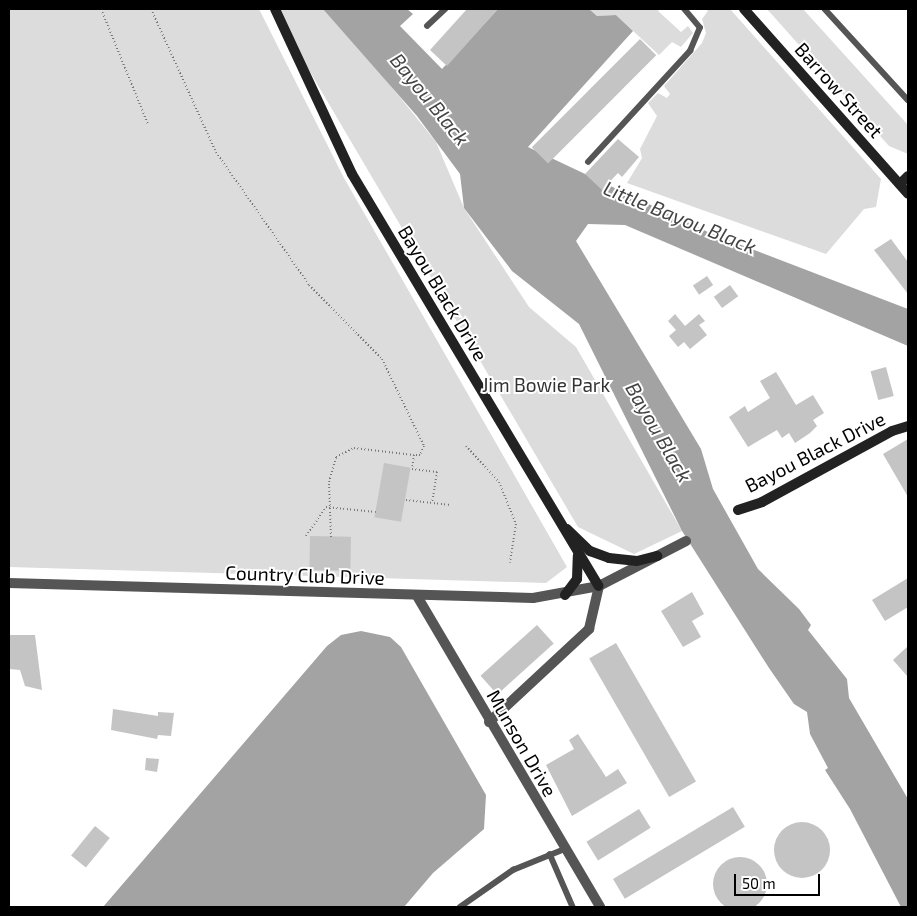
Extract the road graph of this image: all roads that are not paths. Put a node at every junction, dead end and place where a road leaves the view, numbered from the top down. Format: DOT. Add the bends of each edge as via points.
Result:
graph roads {
  1 [pos="275,9"];
  2 [pos="445,9"];
  3 [pos="684,9"];
  4 [pos="744,9"];
  5 [pos="825,9"];
  6 [pos="427,26"];
  7 [pos="908,100"];
  8 [pos="588,162"];
  9 [pos="908,176"];
  10 [pos="900,184"];
  11 [pos="908,194"];
  12 [pos="908,426"];
  13 [pos="738,510"];
  14 [pos="555,518"];
  15 [pos="686,541"];
  16 [pos="578,555"];
  17 [pos="657,556"];
  18 [pos="9,583"];
  19 [pos="599,586"];
  20 [pos="565,595"];
  21 [pos="417,596"];
  22 [pos="489,722"];
  23 [pos="564,849"];
  24 [pos="550,854"];
  25 [pos="460,907"];
  26 [pos="573,907"];
  27 [pos="600,907"];
  1 -- 14 [label="street, Bayou Black Drive" via="352,174"];
  2 -- 6 [label="lane"];
  3 -- 8 [label="lane" via="700,28 690,51"];
  4 -- 10 [label="street, Barrow Street"];
  5 -- 7 [label="lane"];
  9 -- 10 [label="street"];
  10 -- 11 [label="street, Barrow Street"];
  12 -- 13 [label="street, Bayou Black Drive" via="762,502"];
  14 -- 16 [label="street, Bayou Black Drive"];
  14 -- 17 [label="street" via="590,552 629,561"];
  15 -- 17 [label="street, Country Club Drive"];
  16 -- 19 [label="street, Bayou Black Drive"];
  16 -- 20 [label="street" via="577,579"];
  17 -- 19 [label="street, Country Club Drive"];
  18 -- 21 [label="street, Country Club Drive"];
  19 -- 20 [label="street, Country Club Drive"];
  19 -- 22 [label="street" via="590,629"];
  20 -- 21 [label="street, Country Club Drive"];
  21 -- 22 [label="street, Munson Drive"];
  22 -- 23 [label="street, Munson Drive"];
  23 -- 24 [label="lane"];
  23 -- 27 [label="street, Munson Drive"];
  24 -- 25 [label="lane" via="513,870"];
  24 -- 26 [label="lane"];
}
